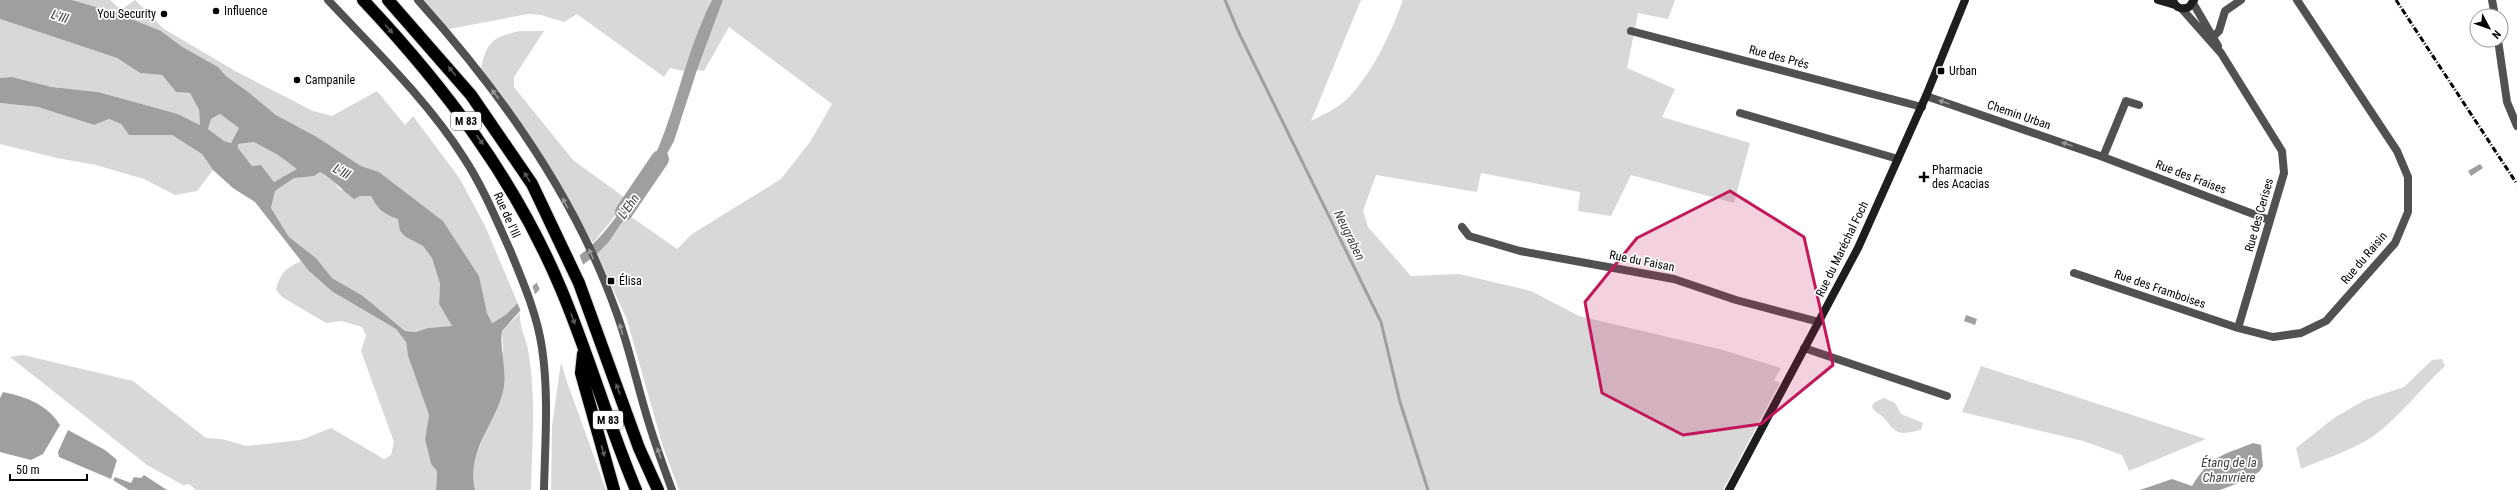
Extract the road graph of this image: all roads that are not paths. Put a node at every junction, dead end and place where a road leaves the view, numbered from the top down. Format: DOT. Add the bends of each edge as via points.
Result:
graph roads {
  1 [pos="328,0"];
  2 [pos="363,0"];
  3 [pos="388,0"];
  4 [pos="418,0"];
  5 [pos="1965,0"];
  6 [pos="2158,0"];
  7 [pos="2241,0"];
  8 [pos="2297,0"];
  9 [pos="2194,1"];
  10 [pos="2176,5"];
  11 [pos="1631,30"];
  12 [pos="2214,36"];
  13 [pos="2499,48"];
  14 [pos="2221,53"];
  15 [pos="1926,96"];
  16 [pos="2139,105"];
  17 [pos="1922,107"];
  18 [pos="1740,113"];
  19 [pos="2517,126"];
  20 [pos="2103,157"];
  21 [pos="1898,159"];
  22 [pos="2269,220"];
  23 [pos="1462,227"];
  24 [pos="2074,273"];
  25 [pos="1819,322"];
  26 [pos="2238,328"];
  27 [pos="1804,348"];
  28 [pos="584,349"];
  29 [pos="1947,396"];
  30 [pos="544,490"];
  31 [pos="614,490"];
  32 [pos="636,490"];
  33 [pos="658,490"];
  34 [pos="672,490"];
  35 [pos="1729,490"];
  1 -- 30 [label="street, Rue de l'Ill" via="394,70 464,157 486,197 520,274 534,311 542,347 547,396"];
  2 -- 28 [label="highway, M 83, one-way" via="416,59 483,144 516,197 547,257"];
  33 -- 3 [label="highway, M 83, one-way" via="637,441 579,283 532,184 490,121 449,68"];
  34 -- 4 [label="street, one-way" via="652,434 617,315 599,271 553,180 516,121 450,35"];
  5 -- 15 [label="main road, Rue du Maréchal Foch"];
  6 -- 10 [label="main road"];
  7 -- 12 [label="street" via="2225,11 2219,30"];
  8 -- 26 [label="street, Rue du Raisin" via="2397,151 2408,177 2408,212 2395,243 2326,321 2301,333 2273,337"];
  9 -- 10 [label="main road" via="2189,7"];
  9 -- 12 [label="street, Rue des Cerises"];
  10 -- 14 [label="street, Rue des Cerises"];
  11 -- 17 [label="street, Rue des Prés"];
  12 -- 14 [label="street, Rue des Cerises"];
  13 -- 19 [label="street" via="2507,102"];
  14 -- 22 [label="street, Rue des Cerises" via="2282,151 2284,173"];
  15 -- 17 [label="main road, Rue du Maréchal Foch"];
  20 -- 15 [label="street, Chemin Urban, one-way"];
  16 -- 20 [label="street" via="2126,101"];
  17 -- 21 [label="main road, Rue du Maréchal Foch"];
  18 -- 21 [label="street"];
  20 -- 22 [label="street, Rue des Fraises"];
  21 -- 25 [label="main road, Rue du Maréchal Foch" via="1858,248"];
  22 -- 26 [label="street, Rue des Cerises"];
  23 -- 25 [label="street, Rue du Faisan" via="1469,236 1520,251 1674,279 1736,300"];
  24 -- 26 [label="street, Rue des Framboises"];
  25 -- 27 [label="main road, Rue du Maréchal Foch"];
  27 -- 29 [label="street" via="1844,364"];
  27 -- 35 [label="main road, Rue du Maréchal Foch"];
  28 -- 31 [label="highway, one-way" via="581,373"];
  28 -- 32 [label="highway, M 83"];
}
